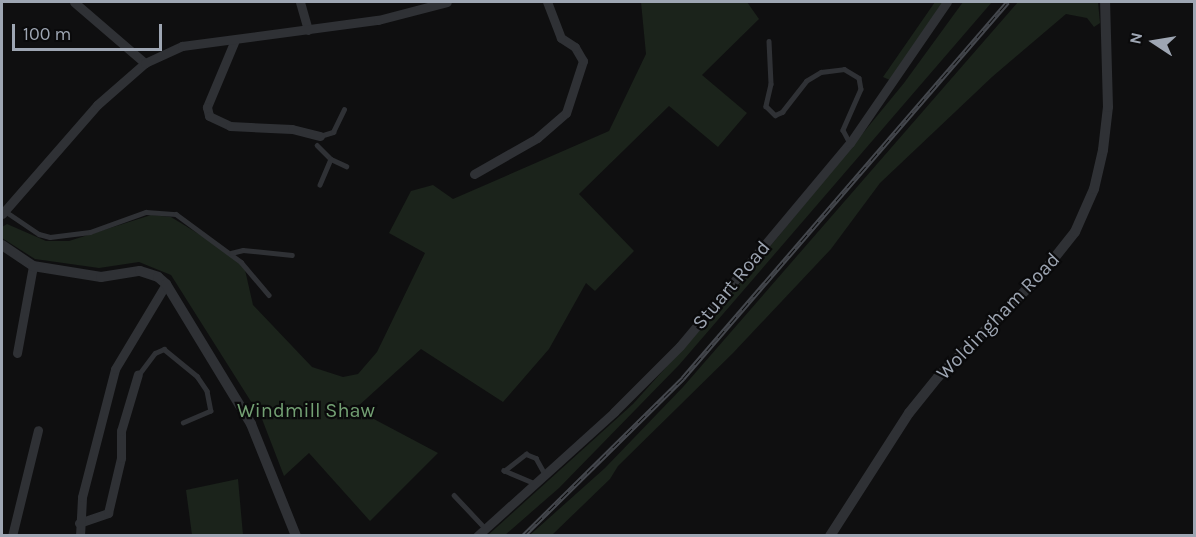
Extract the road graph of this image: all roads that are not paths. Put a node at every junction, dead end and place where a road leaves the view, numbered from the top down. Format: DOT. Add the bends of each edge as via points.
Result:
graph roads {
  1 [pos="74,2"];
  2 [pos="300,2"];
  3 [pos="447,2"];
  4 [pos="547,2"];
  5 [pos="947,2"];
  6 [pos="1105,2"];
  7 [pos="308,30"];
  8 [pos="235,40"];
  9 [pos="769,41"];
  10 [pos="145,63"];
  11 [pos="344,109"];
  12 [pos="320,137"];
  13 [pos="850,143"];
  14 [pos="331,159"];
  15 [pos="346,166"];
  16 [pos="474,174"];
  17 [pos="320,184"];
  18 [pos="3,213"];
  19 [pos="2,245"];
  20 [pos="231,253"];
  21 [pos="292,255"];
  22 [pos="33,266"];
  23 [pos="166,284"];
  24 [pos="269,295"];
  25 [pos="16,353"];
  26 [pos="138,374"];
  27 [pos="183,423"];
  28 [pos="38,430"];
  29 [pos="546,475"];
  30 [pos="535,484"];
  31 [pos="454,495"];
  32 [pos="79,523"];
  33 [pos="486,529"];
  34 [pos="12,536"];
  35 [pos="80,536"];
  36 [pos="296,536"];
  37 [pos="477,536"];
  38 [pos="830,536"];
  1 -- 10 [label="street"];
  2 -- 7 [label="street"];
  3 -- 7 [label="street" via="378,20"];
  4 -- 16 [label="street" via="561,38 575,47 583,61 566,113 537,138"];
  5 -- 13 [label="street, Stuart Road"];
  6 -- 38 [label="street, Woldingham Road" via="1108,107 1103,150 1094,189 1075,232 1040,276 938,377 909,413"];
  7 -- 8 [label="street"];
  8 -- 10 [label="street" via="182,46"];
  8 -- 12 [label="street" via="207,107 209,116 230,126 292,129"];
  9 -- 13 [label="lane" via="771,84 766,106 775,115 782,112 806,81 821,72 844,69 859,78 861,89 843,130"];
  10 -- 18 [label="street" via="97,105"];
  11 -- 12 [label="lane" via="333,132"];
  12 -- 14 [label="lane"];
  13 -- 29 [label="street, Stuart Road" via="680,346"];
  14 -- 15 [label="lane"];
  14 -- 17 [label="lane"];
  18 -- 20 [label="lane" via="39,234 68,237 160,211 189,222"];
  19 -- 22 [label="street"];
  20 -- 21 [label="lane" via="243,250"];
  20 -- 24 [label="lane"];
  22 -- 23 [label="street" via="101,277 140,271"];
  22 -- 25 [label="street"];
  23 -- 32 [label="street" via="115,369"];
  23 -- 36 [label="street" via="251,424"];
  26 -- 27 [label="lane" via="164,348 197,376 207,391 212,411"];
  26 -- 32 [label="street" via="122,431 121,458 108,513"];
  28 -- 34 [label="street"];
  29 -- 30 [label="street, Stuart Road"];
  29 -- 30 [label="lane" via="536,458 526,454 504,471"];
  30 -- 33 [label="street, Stuart Road"];
  31 -- 33 [label="lane"];
  32 -- 35 [label="street"];
  33 -- 37 [label="street, Stuart Road"];
}
